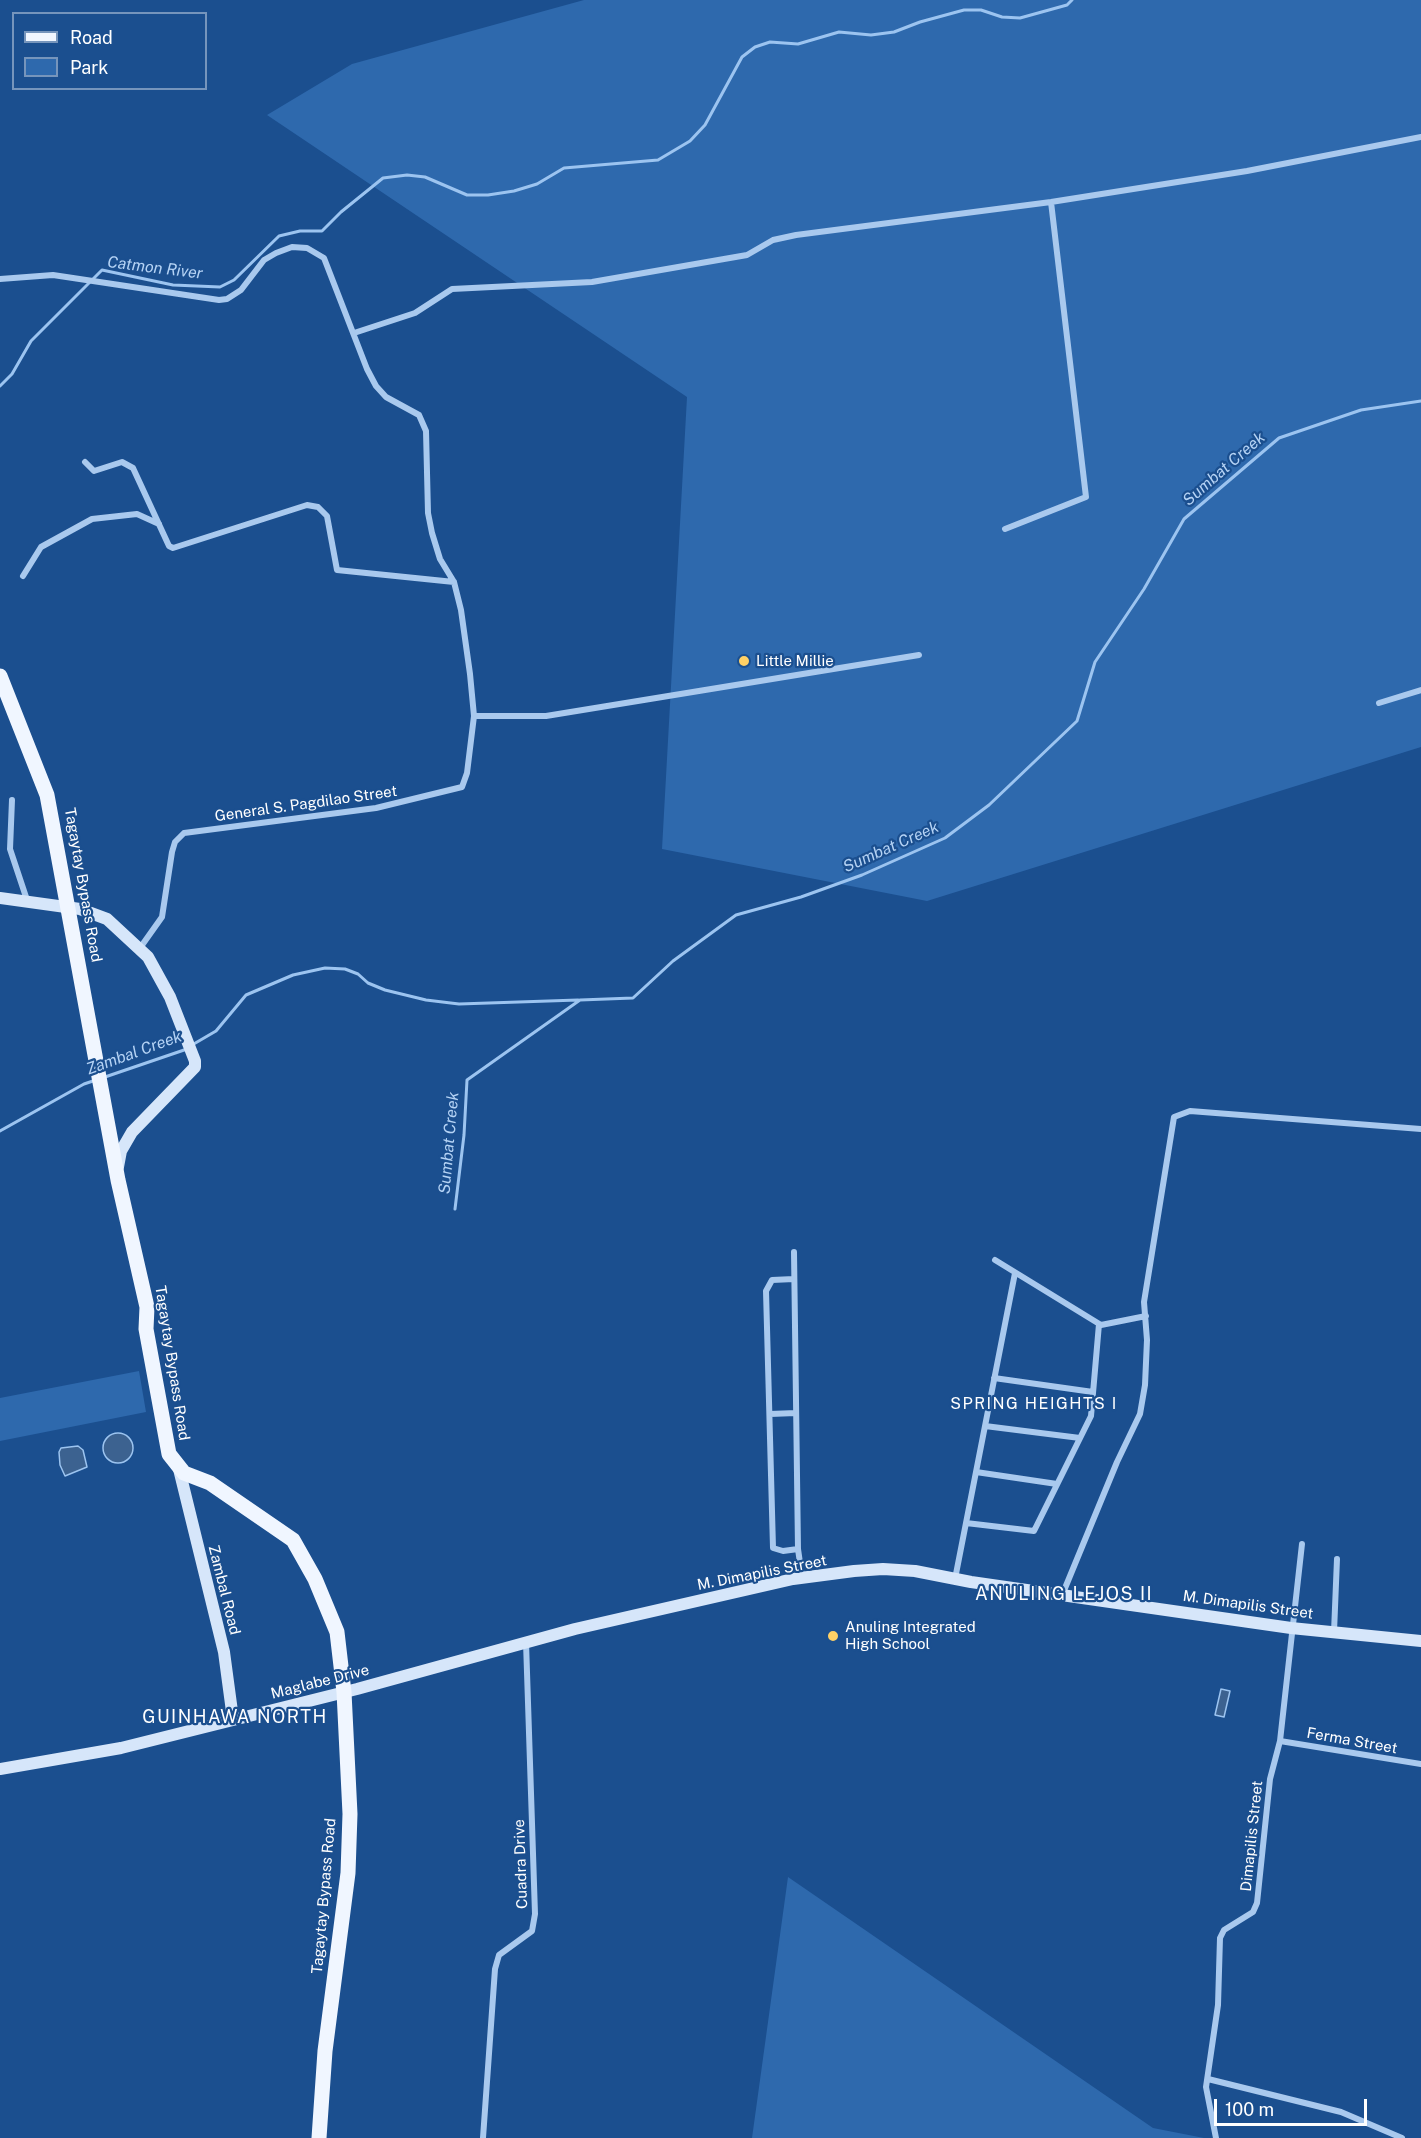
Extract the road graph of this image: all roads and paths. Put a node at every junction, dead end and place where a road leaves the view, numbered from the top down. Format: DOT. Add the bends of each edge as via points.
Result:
graph roads {
  1 [pos="1421,137"];
  2 [pos="1052,202"];
  3 [pos="0,279"];
  4 [pos="354,333"];
  5 [pos="85,462"];
  6 [pos="159,525"];
  7 [pos="1005,529"];
  8 [pos="23,576"];
  9 [pos="454,582"];
  10 [pos="919,655"];
  11 [pos="0,676"];
  12 [pos="1421,690"];
  13 [pos="1379,703"];
  14 [pos="474,717"];
  15 [pos="12,800"];
  16 [pos="0,898"];
  17 [pos="27,900"];
  18 [pos="66,907"];
  19 [pos="140,948"];
  20 [pos="1421,1129"];
  21 [pos="118,1180"];
  22 [pos="794,1252"];
  23 [pos="995,1260"];
  24 [pos="1015,1273"];
  25 [pos="794,1279"];
  26 [pos="1146,1316"];
  27 [pos="1100,1324"];
  28 [pos="994,1378"];
  29 [pos="1093,1392"];
  30 [pos="796,1413"];
  31 [pos="770,1414"];
  32 [pos="985,1426"];
  33 [pos="1080,1438"];
  34 [pos="179,1469"];
  35 [pos="976,1472"];
  36 [pos="1058,1484"];
  37 [pos="966,1523"];
  38 [pos="1302,1544"];
  39 [pos="798,1549"];
  40 [pos="1337,1559"];
  41 [pos="802,1578"];
  42 [pos="955,1579"];
  43 [pos="1063,1593"];
  44 [pos="1291,1628"];
  45 [pos="575,1629"];
  46 [pos="1334,1632"];
  47 [pos="1421,1641"];
  48 [pos="526,1642"];
  49 [pos="344,1692"];
  50 [pos="233,1719"];
  51 [pos="1280,1741"];
  52 [pos="1421,1764"];
  53 [pos="0,1769"];
  54 [pos="1208,2079"];
  55 [pos="319,2138"];
  56 [pos="483,2138"];
  57 [pos="1216,2138"];
  58 [pos="1402,2138"];
  1 -- 2 [label="street" via="1248,171"];
  2 -- 4 [label="street" via="788,236 747,255 592,282 453,289 415,313"];
  2 -- 7 [label="street" via="1086,497"];
  3 -- 4 [label="street, General S. Pagdilao Street" via="40,274 219,300 241,290 264,260 276,252 307,248 324,258"];
  4 -- 9 [label="street, General S. Pagdilao Street" via="376,386 386,397 419,415 424,424 432,533 440,559"];
  5 -- 6 [label="street" via="94,471 122,462 128,465 138,474"];
  6 -- 8 [label="street" via="137,514 92,519 41,548"];
  6 -- 9 [label="street" via="169,546 176,549 244,524 307,506 318,507 327,516 337,570"];
  9 -- 14 [label="street, General S. Pagdilao Street" via="462,610"];
  10 -- 14 [label="street" via="546,716"];
  11 -- 18 [label="main road, Tagaytay Bypass Road" via="47,795"];
  12 -- 13 [label="street"];
  14 -- 19 [label="street, General S. Pagdilao Street" via="462,787 376,808 184,833 172,852 162,917"];
  15 -- 17 [label="street" via="10,849"];
  16 -- 17 [label="main road"];
  17 -- 18 [label="main road"];
  18 -- 19 [label="main road" via="107,919"];
  18 -- 21 [label="main road, Tagaytay Bypass Road"];
  19 -- 21 [label="main road" via="159,975 192,1053 194,1069 146,1116 124,1144"];
  20 -- 26 [label="street" via="1181,1113 1174,1117 1149,1264"];
  21 -- 34 [label="main road, Tagaytay Bypass Road" via="147,1307 146,1329 163,1428 169,1454"];
  22 -- 25 [label="street"];
  23 -- 24 [label="street"];
  24 -- 27 [label="street"];
  24 -- 28 [label="street"];
  25 -- 30 [label="street"];
  25 -- 31 [label="street" via="772,1280 767,1285"];
  26 -- 27 [label="street"];
  26 -- 43 [label="street" via="1145,1385 1140,1414"];
  27 -- 29 [label="street"];
  28 -- 29 [label="street"];
  28 -- 32 [label="street"];
  29 -- 33 [label="street" via="1091,1416"];
  30 -- 31 [label="street"];
  30 -- 39 [label="street"];
  31 -- 39 [label="street" via="773,1548"];
  32 -- 33 [label="street"];
  32 -- 35 [label="street"];
  33 -- 36 [label="street"];
  34 -- 49 [label="main road, Tagaytay Bypass Road" via="210,1483 293,1540 335,1625"];
  34 -- 50 [label="main road, Zambal Road" via="224,1652"];
  35 -- 36 [label="street"];
  35 -- 37 [label="street"];
  36 -- 37 [label="street" via="1034,1531"];
  37 -- 42 [label="street"];
  38 -- 44 [label="street, Dimapilis Street"];
  39 -- 41 [label="street"];
  40 -- 46 [label="street"];
  41 -- 42 [label="main road, M. Dimapilis Street" via="883,1569"];
  41 -- 45 [label="main road, M. Dimapilis Street"];
  42 -- 43 [label="main road, M. Dimapilis Street"];
  43 -- 44 [label="main road, M. Dimapilis Street"];
  44 -- 46 [label="main road, M. Dimapilis Street"];
  44 -- 51 [label="street, Dimapilis Street"];
  45 -- 48 [label="main road, Maglabe Drive"];
  46 -- 47 [label="main road, M. Dimapilis Street"];
  48 -- 49 [label="main road, Maglabe Drive"];
  48 -- 56 [label="street, Cuadra Drive" via="535,1914 532,1931 499,1955 495,1969"];
  49 -- 50 [label="main road, Maglabe Drive"];
  49 -- 55 [label="main road, Tagaytay Bypass Road" via="350,1814 348,1873 325,2051"];
  50 -- 53 [label="main road, Maglabe Drive" via="122,1748"];
  51 -- 52 [label="street, Ferma Street"];
  51 -- 54 [label="street, Dimapilis Street" via="1270,1779 1257,1903 1253,1912 1224,1930 1220,1938 1218,2005"];
  54 -- 57 [label="street, Dimapilis Street" via="1206,2087"];
  54 -- 58 [label="street" via="1341,2112"];
}
